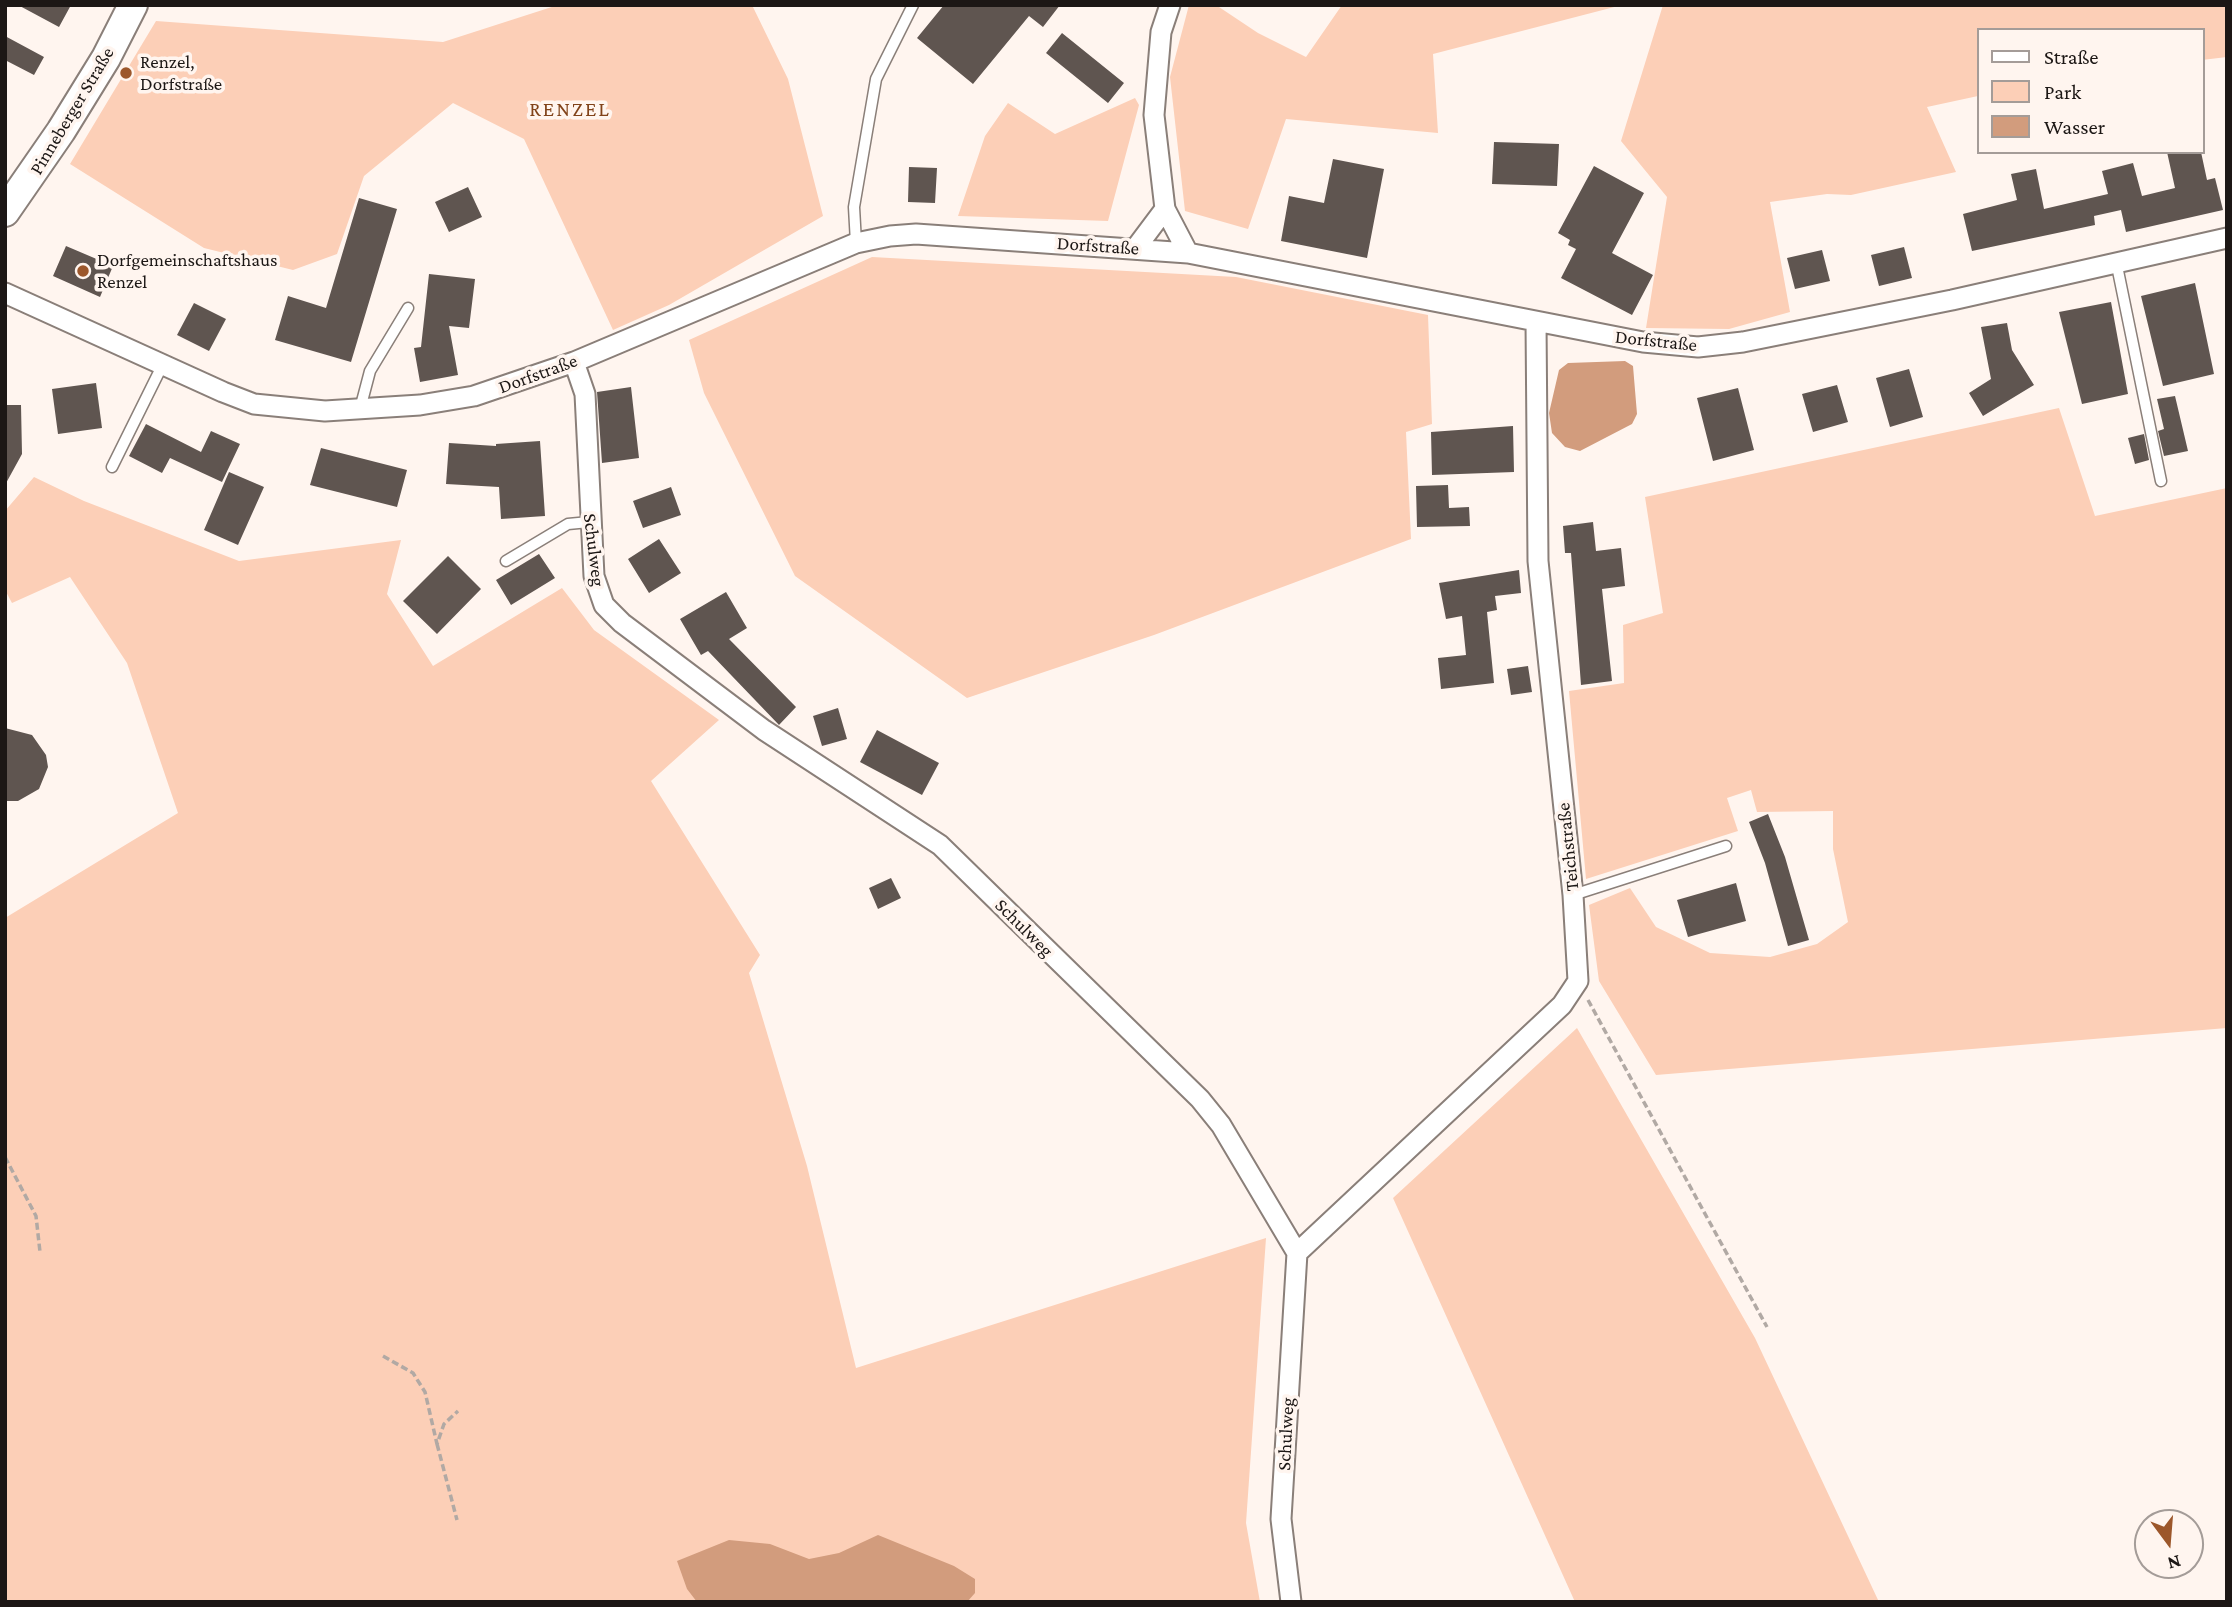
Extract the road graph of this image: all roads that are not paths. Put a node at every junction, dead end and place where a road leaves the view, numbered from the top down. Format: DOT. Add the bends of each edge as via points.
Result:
graph roads {
  1 [pos="133,5"];
  2 [pos="914,5"];
  3 [pos="1170,5"];
  4 [pos="1166,209"];
  5 [pos="5,212"];
  6 [pos="2227,238"];
  7 [pos="856,243"];
  8 [pos="1135,249"];
  9 [pos="1188,253"];
  10 [pos="2116,261"];
  11 [pos="5,293"];
  12 [pos="408,308"];
  13 [pos="1536,322"];
  14 [pos="574,362"];
  15 [pos="162,366"];
  16 [pos="360,410"];
  17 [pos="113,467"];
  18 [pos="2161,481"];
  19 [pos="589,522"];
  20 [pos="506,561"];
  21 [pos="1726,846"];
  22 [pos="1573,895"];
  23 [pos="1297,1253"];
  24 [pos="1291,1602"];
  1 -- 5 [label="main road, Pinneberger Straße" via="68,121"];
  2 -- 7 [label="lane" via="876,79 854,207"];
  3 -- 4 [label="street" via="1161,32 1154,115"];
  4 -- 8 [label="street"];
  4 -- 9 [label="street"];
  6 -- 10 [label="street, Dorfstraße"];
  7 -- 8 [label="street, Dorfstraße" via="916,234"];
  7 -- 14 [label="street, Dorfstraße"];
  8 -- 9 [label="street, Dorfstraße"];
  9 -- 13 [label="street, Dorfstraße"];
  10 -- 13 [label="street, Dorfstraße" via="1952,300 1698,347"];
  10 -- 18 [label="lane"];
  11 -- 15 [label="street, Dorfstraße"];
  12 -- 16 [label="lane" via="370,371"];
  13 -- 22 [label="street, Teichstraße" via="1538,561"];
  14 -- 16 [label="street, Dorfstraße" via="447,402"];
  14 -- 19 [label="street, Schulweg" via="585,394"];
  15 -- 16 [label="street, Dorfstraße" via="254,404"];
  15 -- 17 [label="lane"];
  19 -- 20 [label="lane" via="568,524"];
  19 -- 23 [label="street, Schulweg" via="604,605 764,730 940,845 1200,1099 1221,1125"];
  21 -- 22 [label="lane"];
  22 -- 23 [label="street, Teichstraße" via="1578,981 1562,1005"];
  23 -- 24 [label="street, Schulweg" via="1281,1519"];
}
